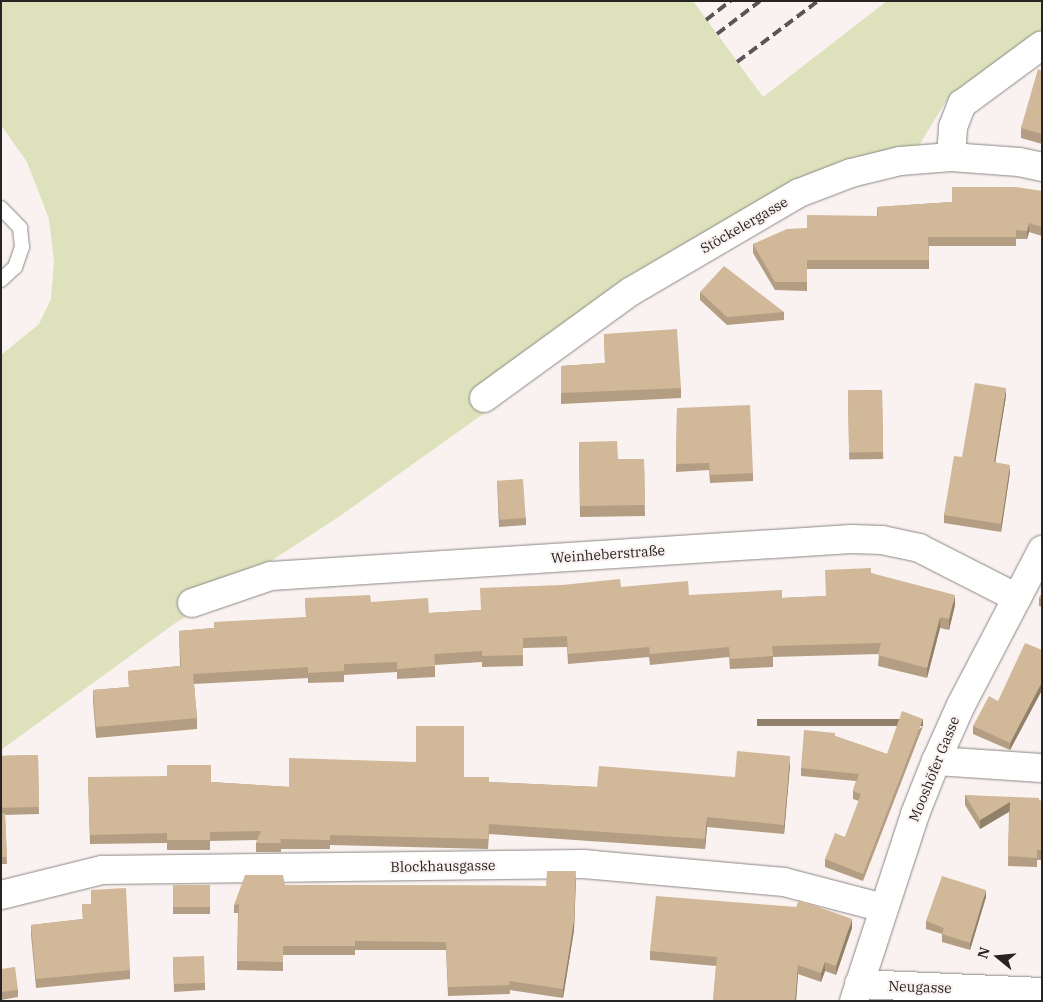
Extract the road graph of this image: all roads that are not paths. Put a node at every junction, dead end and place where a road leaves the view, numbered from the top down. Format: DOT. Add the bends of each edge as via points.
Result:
graph roads {
  1 [pos="1042,46"];
  2 [pos="952,157"];
  3 [pos="1042,167"];
  4 [pos="1,208"];
  5 [pos="1,280"];
  6 [pos="484,398"];
  7 [pos="1042,550"];
  8 [pos="1017,598"];
  9 [pos="192,603"];
  10 [pos="936,761"];
  11 [pos="1042,768"];
  12 [pos="1,895"];
  13 [pos="884,908"];
  14 [pos="857,992"];
  15 [pos="1042,992"];
  1 -- 2 [label="street" via="962,104 952,126"];
  2 -- 3 [label="street, Stöckelergasse"];
  2 -- 6 [label="street, Stöckelergasse" via="900,161 851,172 799,193 630,292"];
  4 -- 5 [label="lane" via="20,228 22,247 15,267"];
  7 -- 8 [label="street, Mooshöfer Gasse"];
  8 -- 9 [label="street, Weinheberstraße" via="919,548 882,540 851,539 271,576"];
  8 -- 10 [label="street, Mooshöfer Gasse" via="961,705"];
  10 -- 11 [label="street"];
  10 -- 13 [label="street, Mooshöfer Gasse"];
  12 -- 13 [label="street, Blockhausgasse" via="102,870 583,864 784,882"];
  13 -- 14 [label="street, Mooshöfer Gasse"];
  14 -- 15 [label="street, Neugasse"];
}
